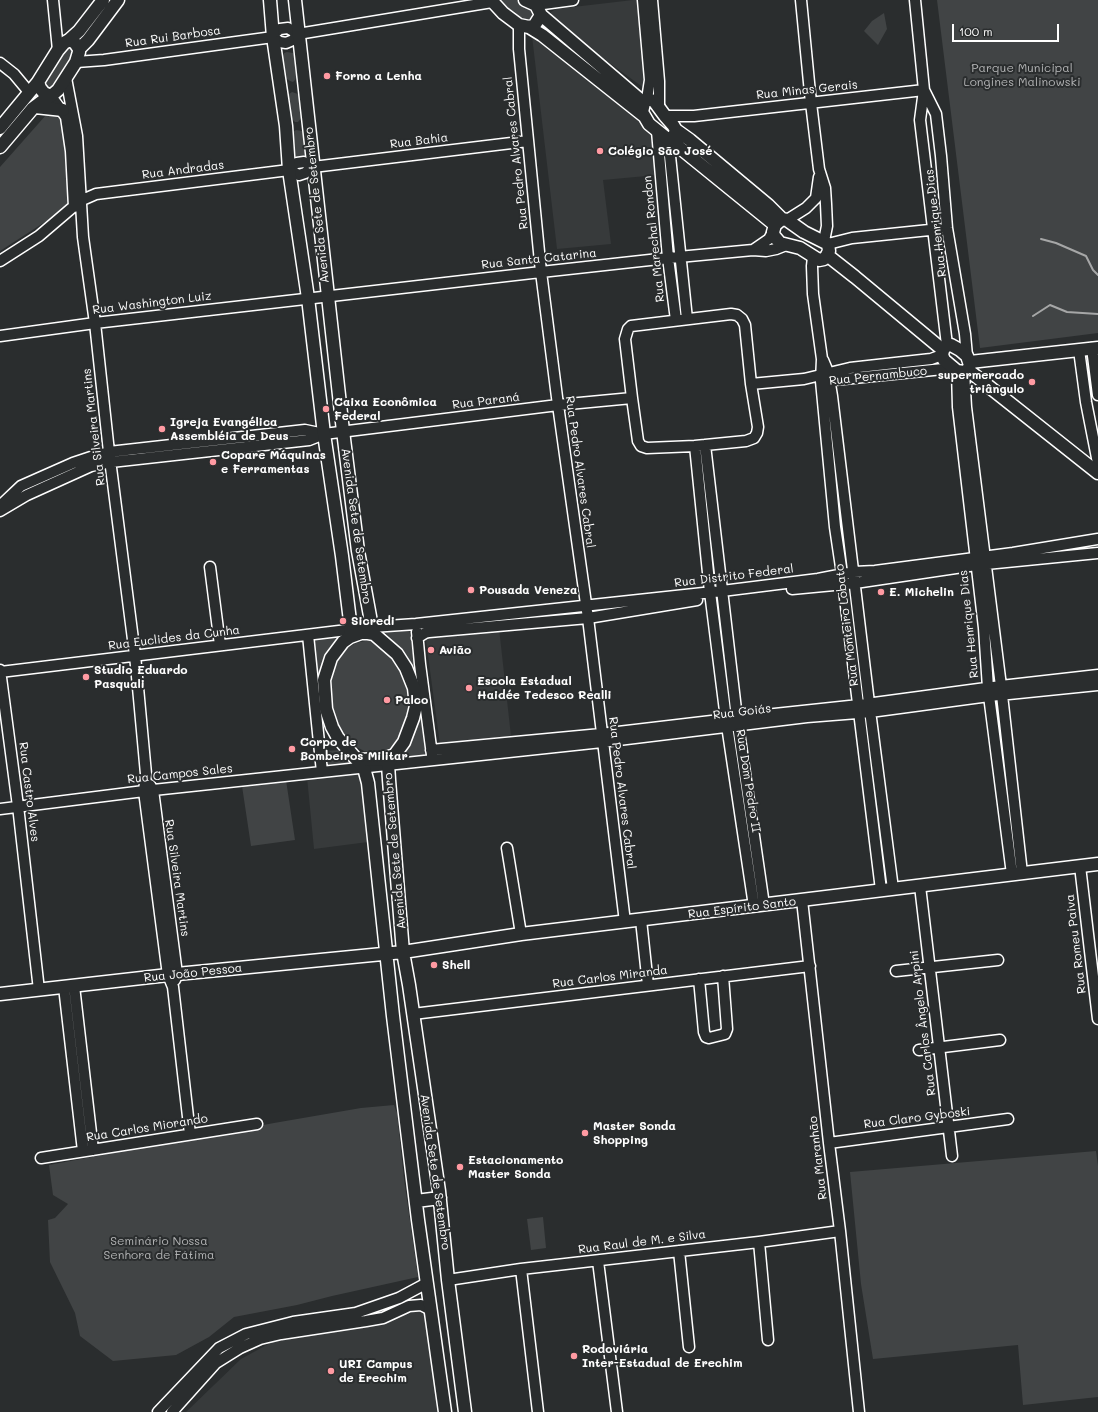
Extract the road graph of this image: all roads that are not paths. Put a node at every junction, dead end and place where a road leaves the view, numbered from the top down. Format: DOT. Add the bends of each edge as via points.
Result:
graph roads {
  1 [pos="53,0"];
  2 [pos="103,0"];
  3 [pos="118,0"];
  4 [pos="270,0"];
  5 [pos="295,0"];
  6 [pos="573,0"];
  7 [pos="643,0"];
  8 [pos="652,0"];
  9 [pos="801,0"];
  10 [pos="915,0"];
  11 [pos="492,1"];
  12 [pos="534,6"];
  13 [pos="524,26"];
  14 [pos="298,34"];
  15 [pos="273,37"];
  16 [pos="69,40"];
  17 [pos="79,48"];
  18 [pos="58,50"];
  19 [pos="76,62"];
  20 [pos="0,63"];
  21 [pos="14,74"];
  22 [pos="66,78"];
  23 [pos="38,82"];
  24 [pos="924,90"];
  25 [pos="29,92"];
  26 [pos="51,96"];
  27 [pos="646,101"];
  28 [pos="811,103"];
  29 [pos="659,105"];
  30 [pos="35,107"];
  31 [pos="63,110"];
  32 [pos="644,116"];
  33 [pos="665,116"];
  34 [pos="694,116"];
  35 [pos="0,128"];
  36 [pos="668,133"];
  37 [pos="528,141"];
  38 [pos="0,147"];
  39 [pos="313,166"];
  40 [pos="819,169"];
  41 [pos="289,170"];
  42 [pos="755,193"];
  43 [pos="747,203"];
  44 [pos="77,204"];
  45 [pos="677,224"];
  46 [pos="779,224"];
  47 [pos="665,226"];
  48 [pos="947,228"];
  49 [pos="933,230"];
  50 [pos="786,244"];
  51 [pos="827,247"];
  52 [pos="753,250"];
  53 [pos="681,257"];
  54 [pos="813,257"];
  55 [pos="668,258"];
  56 [pos="0,261"];
  57 [pos="541,272"];
  58 [pos="328,296"];
  59 [pos="308,298"];
  60 [pos="687,319"];
  61 [pos="676,320"];
  62 [pos="95,323"];
  63 [pos="0,336"];
  64 [pos="1095,348"];
  65 [pos="944,350"];
  66 [pos="1079,350"];
  67 [pos="964,366"];
  68 [pos="824,377"];
  69 [pos="751,384"];
  70 [pos="1098,395"];
  71 [pos="632,398"];
  72 [pos="1098,400"];
  73 [pos="1086,402"];
  74 [pos="558,405"];
  75 [pos="343,431"];
  76 [pos="324,434"];
  77 [pos="706,445"];
  78 [pos="695,446"];
  79 [pos="110,457"];
  80 [pos="1098,464"];
  81 [pos="1098,473"];
  82 [pos="0,506"];
  83 [pos="0,511"];
  84 [pos="1098,538"];
  85 [pos="358,551"];
  86 [pos="1098,553"];
  87 [pos="342,556"];
  88 [pos="980,561"];
  89 [pos="210,567"];
  90 [pos="854,572"];
  91 [pos="843,579"];
  92 [pos="855,583"];
  93 [pos="722,594"];
  94 [pos="710,595"];
  95 [pos="586,606"];
  96 [pos="588,618"];
  97 [pos="416,624"];
  98 [pos="989,628"];
  99 [pos="373,631"];
  100 [pos="350,633"];
  101 [pos="308,635"];
  102 [pos="420,636"];
  103 [pos="220,645"];
  104 [pos="135,655"];
  105 [pos="420,664"];
  106 [pos="0,671"];
  107 [pos="1098,675"];
  108 [pos="312,676"];
  109 [pos="1060,684"];
  110 [pos="1098,685"];
  111 [pos="1001,690"];
  112 [pos="325,691"];
  113 [pos="989,692"];
  114 [pos="414,693"];
  115 [pos="864,708"];
  116 [pos="326,709"];
  117 [pos="426,720"];
  118 [pos="737,722"];
  119 [pos="726,723"];
  120 [pos="318,729"];
  121 [pos="602,738"];
  122 [pos="432,755"];
  123 [pos="391,760"];
  124 [pos="361,764"];
  125 [pos="322,772"];
  126 [pos="1012,786"];
  127 [pos="1002,788"];
  128 [pos="148,790"];
  129 [pos="18,806"];
  130 [pos="0,809"];
  131 [pos="507,848"];
  132 [pos="1098,864"];
  133 [pos="1080,866"];
  134 [pos="1017,874"];
  135 [pos="920,886"];
  136 [pos="887,890"];
  137 [pos="802,900"];
  138 [pos="759,905"];
  139 [pos="641,920"];
  140 [pos="625,922"];
  141 [pos="521,934"];
  142 [pos="403,952"];
  143 [pos="386,954"];
  144 [pos="998,960"];
  145 [pos="810,966"];
  146 [pos="929,968"];
  147 [pos="896,971"];
  148 [pos="173,974"];
  149 [pos="723,976"];
  150 [pos="699,979"];
  151 [pos="648,985"];
  152 [pos="69,987"];
  153 [pos="38,990"];
  154 [pos="0,994"];
  155 [pos="413,1014"];
  156 [pos="393,1016"];
  157 [pos="1098,1019"];
  158 [pos="1000,1040"];
  159 [pos="939,1048"];
  160 [pos="919,1050"];
  161 [pos="1008,1119"];
  162 [pos="257,1124"];
  163 [pos="948,1128"];
  164 [pos="190,1134"];
  165 [pos="829,1143"];
  166 [pos="93,1150"];
  167 [pos="83,1151"];
  168 [pos="952,1156"];
  169 [pos="41,1158"];
  170 [pos="440,1198"];
  171 [pos="416,1201"];
  172 [pos="840,1231"];
  173 [pos="759,1242"];
  174 [pos="679,1251"];
  175 [pos="598,1261"];
  176 [pos="521,1269"];
  177 [pos="448,1280"];
  178 [pos="427,1283"];
  179 [pos="374,1307"];
  180 [pos="431,1310"];
  181 [pos="377,1319"];
  182 [pos="768,1340"];
  183 [pos="689,1347"];
  184 [pos="158,1412"];
  185 [pos="172,1412"];
  186 [pos="445,1412"];
  187 [pos="465,1412"];
  188 [pos="538,1412"];
  189 [pos="617,1412"];
  190 [pos="858,1412"];
  1 -- 18 [label="street"];
  2 -- 16 [label="main road" via="88,21"];
  3 -- 17 [label="main road"];
  4 -- 15 [label="main road, Avenida Sete de Setembro"];
  5 -- 14 [label="main road, Avenida Sete de Setembro"];
  6 -- 12 [label="street"];
  7 -- 27 [label="street" via="650,80"];
  8 -- 29 [label="street"];
  9 -- 28 [label="street"];
  10 -- 24 [label="street, Rua Henrique Dias"];
  11 -- 13 [label="main road" via="503,13"];
  11 -- 14 [label="street"];
  12 -- 13 [label="main road" via="534,26"];
  12 -- 27 [label="main road"];
  13 -- 32 [label="main road" via="542,35"];
  13 -- 37 [label="street, Rua Pedro Alvares Cabral" via="519,49"];
  14 -- 15 [label="street" via="286,43"];
  14 -- 39 [label="main road, Avenida Sete de Setembro"];
  15 -- 19 [label="street, Rua Rui Barbosa"];
  15 -- 41 [label="main road, Avenida Sete de Setembro" via="286,126"];
  16 -- 17 [label="main road"];
  16 -- 18 [label="main road"];
  17 -- 19 [label="main road"];
  18 -- 23 [label="main road"];
  19 -- 22 [label="main road"];
  20 -- 21 [label="street"];
  21 -- 23 [label="street"];
  21 -- 25 [label="street"];
  22 -- 26 [label="main road"];
  22 -- 44 [label="street, Rua Silveira Martins" via="77,136"];
  23 -- 25 [label="main road"];
  23 -- 26 [label="main road" via="44,93"];
  24 -- 28 [label="street, Rua Minas Gerais"];
  24 -- 48 [label="street, Rua Henrique Dias" via="936,114"];
  24 -- 49 [label="street, Rua Henrique Dias" via="920,120"];
  25 -- 35 [label="main road"];
  26 -- 30 [label="main road"];
  26 -- 31 [label="street, Rua Silveira Martins"];
  27 -- 29 [label="main road" via="654,100"];
  27 -- 32 [label="main road" via="642,112"];
  28 -- 34 [label="street, Rua Minas Gerais"];
  28 -- 40 [label="street"];
  29 -- 33 [label="main road"];
  30 -- 31 [label="main road"];
  30 -- 38 [label="main road"];
  31 -- 44 [label="street, Rua Silveira Martins" via="70,138"];
  32 -- 36 [label="main road" via="649,124"];
  33 -- 34 [label="street, Rua Minas Gerais"];
  33 -- 36 [label="main road"];
  34 -- 36 [label="street, Rua Minas Gerais"];
  36 -- 42 [label="main road" via="690,140"];
  36 -- 43 [label="main road"];
  36 -- 45 [label="street, Rua Marechal Rondon"];
  36 -- 47 [label="street, Rua Marechal Rondon"];
  37 -- 39 [label="street, Rua Bahia"];
  37 -- 57 [label="street, Rua Pedro Alvares Cabral"];
  39 -- 41 [label="street, Rua Bahia" via="304,162 292,165"];
  39 -- 58 [label="main road, Avenida Sete de Setembro"];
  40 -- 46 [label="street, Rua Santa Catarina" via="816,198 806,208"];
  40 -- 51 [label="street" via="826,204"];
  41 -- 44 [label="street, Rua Andradas" via="96,194"];
  41 -- 59 [label="main road, Avenida Sete de Setembro"];
  42 -- 43 [label="main road"];
  42 -- 46 [label="main road" via="775,211"];
  43 -- 46 [label="main road"];
  44 -- 56 [label="street, Rua Andradas" via="39,236"];
  44 -- 62 [label="street, Rua Silveira Martins"];
  45 -- 47 [label="street"];
  45 -- 53 [label="street, Rua Marechal Rondon"];
  46 -- 50 [label="main road" via="777,240"];
  46 -- 51 [label="main road" via="804,232"];
  46 -- 52 [label="street, Rua Santa Catarina" via="769,239"];
  47 -- 55 [label="street, Rua Marechal Rondon"];
  48 -- 49 [label="street"];
  48 -- 67 [label="street, Rua Henrique Dias" via="965,334"];
  49 -- 51 [label="street" via="852,238"];
  49 -- 65 [label="street, Rua Henrique Dias"];
  50 -- 52 [label="street, Rua Santa Catarina" via="766,251"];
  50 -- 54 [label="main road" via="800,248"];
  51 -- 54 [label="main road" via="824,259"];
  51 -- 65 [label="main road" via="855,277"];
  52 -- 53 [label="street, Rua Santa Catarina"];
  53 -- 55 [label="street, Rua Santa Catarina"];
  53 -- 60 [label="street, Rua Marechal Rondon"];
  54 -- 68 [label="street, Rua Monteiro Lobato" via="813,294"];
  55 -- 57 [label="street, Rua Santa Catarina"];
  55 -- 61 [label="street, Rua Marechal Rondon"];
  57 -- 58 [label="street, Rua Santa Catarina"];
  57 -- 74 [label="street, Rua Pedro Alvares Cabral"];
  58 -- 59 [label="street, Rua Santa Catarina"];
  58 -- 75 [label="main road, Avenida Sete de Setembro"];
  59 -- 62 [label="street, Rua Washington Luiz"];
  59 -- 76 [label="main road, Avenida Sete de Setembro"];
  60 -- 61 [label="street"];
  60 -- 69 [label="street" via="731,314 742,319 745,325"];
  61 -- 71 [label="street" via="631,326 628,329 625,339"];
  62 -- 63 [label="street, Rua Washington Luiz"];
  62 -- 79 [label="street, Rua Silveira Martins"];
  64 -- 66 [label="main road, Rua Pernambuco"];
  64 -- 70 [label="street"];
  65 -- 67 [label="main road" via="944,360"];
  65 -- 67 [label="main road" via="951,345"];
  65 -- 68 [label="street, Rua Pernambuco" via="931,359 850,368"];
  66 -- 67 [label="main road, Rua Pernambuco"];
  66 -- 73 [label="street"];
  67 -- 68 [label="street, Rua Pernambuco"];
  67 -- 80 [label="main road" via="991,380"];
  67 -- 81 [label="main road"];
  67 -- 88 [label="street, Rua Henrique Dias" via="958,407"];
  68 -- 69 [label="street, Rua Pernambuco"];
  68 -- 90 [label="street, Rua Monteiro Lobato" via="832,396"];
  68 -- 91 [label="street, Rua Monteiro Lobato" via="834,526"];
  69 -- 77 [label="street" via="758,427 754,438"];
  71 -- 74 [label="street, Rua Paraná"];
  71 -- 78 [label="street" via="638,441 641,446"];
  72 -- 73 [label="street"];
  73 -- 80 [label="street"];
  74 -- 75 [label="street, Rua Paraná"];
  74 -- 95 [label="street, Rua Pedro Alvares Cabral"];
  75 -- 76 [label="street, Rua Paraná"];
  75 -- 85 [label="main road, Avenida Sete de Setembro"];
  76 -- 79 [label="street, Rua Paraná" via="309,440"];
  76 -- 87 [label="main road, Avenida Sete de Setembro"];
  77 -- 78 [label="street"];
  77 -- 93 [label="street, Rua Dom Pedro II"];
  78 -- 94 [label="street, Rua Dom Pedro II"];
  79 -- 82 [label="street" via="94,456 21,486"];
  79 -- 83 [label="street" via="27,495"];
  79 -- 104 [label="street, Rua Silveira Martins"];
  84 -- 88 [label="street, Rua Distrito Federal"];
  85 -- 87 [label="main road"];
  85 -- 99 [label="main road, Avenida Sete de Setembro"];
  86 -- 88 [label="street, Rua Distrito Federal"];
  87 -- 100 [label="main road, Avenida Sete de Setembro"];
  88 -- 90 [label="street, Rua Distrito Federal"];
  88 -- 92 [label="street, Rua Distrito Federal"];
  88 -- 98 [label="street, Rua Henrique Dias"];
  89 -- 103 [label="street"];
  90 -- 91 [label="street, Rua Distrito Federal"];
  90 -- 92 [label="street, Rua Monteiro Lobato"];
  91 -- 92 [label="street, Rua Distrito Federal"];
  91 -- 93 [label="street, Rua Distrito Federal" via="818,579"];
  91 -- 115 [label="street, Rua Monteiro Lobato"];
  92 -- 115 [label="street, Rua Monteiro Lobato"];
  93 -- 94 [label="street, Rua Distrito Federal"];
  93 -- 118 [label="street, Rua Dom Pedro II"];
  94 -- 95 [label="street, Rua Distrito Federal"];
  94 -- 96 [label="street, Rua Distrito Federal"];
  94 -- 119 [label="street, Rua Dom Pedro II"];
  95 -- 96 [label="street, Rua Pedro Alvares Cabral"];
  95 -- 97 [label="street, Rua Distrito Federal"];
  96 -- 102 [label="street, Rua Distrito Federal" via="429,632"];
  96 -- 121 [label="street, Rua Pedro Alvares Cabral"];
  97 -- 99 [label="street, Rua Distrito Federal"];
  97 -- 102 [label="street"];
  98 -- 111 [label="street, Rua Henrique Dias"];
  98 -- 113 [label="street, Rua Henrique Dias"];
  99 -- 100 [label="main road"];
  99 -- 114 [label="main road, Avenida Sete de Setembro" via="397,654 406,668"];
  100 -- 101 [label="street, Rua Euclides da Cunha"];
  100 -- 112 [label="main road, Avenida Sete de Setembro" via="331,658 324,680"];
  101 -- 103 [label="street, Rua Euclides da Cunha"];
  101 -- 108 [label="street"];
  102 -- 105 [label="street"];
  103 -- 104 [label="street, Rua Euclides da Cunha"];
  104 -- 106 [label="street, Rua Euclides da Cunha"];
  104 -- 128 [label="street, Rua Silveira Martins"];
  105 -- 114 [label="street"];
  105 -- 117 [label="street"];
  106 -- 129 [label="street, Rua Castro Alves"];
  107 -- 109 [label="street, Rua Goiás"];
  108 -- 112 [label="street"];
  108 -- 120 [label="street"];
  109 -- 110 [label="street, Rua Goiás"];
  109 -- 111 [label="street, Rua Goiás"];
  111 -- 113 [label="street, Rua Goiás"];
  111 -- 126 [label="street, Rua Henrique Dias"];
  112 -- 116 [label="main road, Avenida Sete de Setembro"];
  113 -- 115 [label="street, Rua Goiás"];
  113 -- 127 [label="street, Rua Henrique Dias"];
  114 -- 117 [label="street"];
  114 -- 123 [label="main road, Avenida Sete de Setembro" via="414,718 404,742"];
  115 -- 118 [label="street, Rua Goiás"];
  115 -- 136 [label="street, Rua Monteiro Lobato"];
  116 -- 120 [label="street"];
  116 -- 124 [label="main road, Avenida Sete de Setembro" via="338,738"];
  117 -- 122 [label="street"];
  118 -- 119 [label="street, Rua Goiás"];
  118 -- 138 [label="street, Rua Dom Pedro II"];
  119 -- 121 [label="street, Rua Goiás"];
  119 -- 138 [label="street, Rua Dom Pedro II"];
  120 -- 125 [label="street"];
  121 -- 122 [label="street, Rua Goiás"];
  121 -- 140 [label="street, Rua Pedro Alvares Cabral"];
  122 -- 123 [label="street, Rua Goiás"];
  123 -- 124 [label="main road"];
  123 -- 142 [label="main road, Avenida Sete de Setembro"];
  124 -- 125 [label="street, Rua Campos Sales"];
  124 -- 143 [label="main road, Avenida Sete de Setembro" via="368,783"];
  125 -- 128 [label="street, Rua Campos Sales"];
  126 -- 127 [label="street"];
  126 -- 134 [label="street, Rua Henrique Dias"];
  127 -- 134 [label="street, Rua Henrique Dias"];
  128 -- 129 [label="street, Rua Campos Sales"];
  128 -- 148 [label="street, Rua Silveira Martins"];
  129 -- 130 [label="street, Rua Campos Sales"];
  129 -- 153 [label="street, Rua Castro Alves"];
  131 -- 141 [label="street"];
  132 -- 133 [label="main road, Rua Espírito Santo"];
  133 -- 134 [label="main road, Rua Espírito Santo"];
  133 -- 157 [label="street, Rua Romeu Paiva"];
  134 -- 135 [label="main road, Rua Espírito Santo"];
  135 -- 136 [label="main road, Rua Espírito Santo"];
  135 -- 146 [label="street, Rua Carlos Ângelo Arpini"];
  136 -- 137 [label="main road, Rua Espírito Santo"];
  137 -- 138 [label="main road, Rua Espírito Santo"];
  137 -- 145 [label="street, Rua Maranhão"];
  138 -- 139 [label="main road, Rua Espírito Santo"];
  139 -- 140 [label="main road, Rua Espírito Santo"];
  139 -- 151 [label="street"];
  140 -- 141 [label="main road, Rua Espírito Santo"];
  141 -- 142 [label="main road, Rua Espírito Santo"];
  142 -- 143 [label="main road, Rua Espírito Santo"];
  142 -- 155 [label="main road, Avenida Sete de Setembro"];
  143 -- 148 [label="main road, Rua João Pessoa"];
  143 -- 156 [label="main road, Avenida Sete de Setembro"];
  144 -- 146 [label="street"];
  145 -- 149 [label="street, Rua Carlos Miranda"];
  145 -- 165 [label="street, Rua Maranhão"];
  146 -- 147 [label="street"];
  146 -- 159 [label="street, Rua Carlos Ângelo Arpini"];
  148 -- 152 [label="main road, Rua João Pessoa"];
  148 -- 164 [label="street, Rua Silveira Martins"];
  149 -- 150 [label="street, Rua Carlos Miranda"];
  149 -- 150 [label="street" via="728,1029 725,1034 709,1038 704,1032"];
  150 -- 151 [label="street, Rua Carlos Miranda"];
  151 -- 155 [label="street, Rua Carlos Miranda"];
  152 -- 153 [label="main road, Rua João Pessoa"];
  152 -- 166 [label="street"];
  152 -- 167 [label="street"];
  153 -- 154 [label="main road, Rua João Pessoa"];
  155 -- 156 [label="main road"];
  155 -- 170 [label="main road, Avenida Sete de Setembro"];
  156 -- 171 [label="main road, Avenida Sete de Setembro"];
  158 -- 159 [label="street"];
  159 -- 160 [label="street"];
  159 -- 163 [label="street, Rua Carlos Ângelo Arpini"];
  161 -- 163 [label="street, Rua Claro Gyboski"];
  162 -- 164 [label="street, Rua Carlos Miorando"];
  163 -- 165 [label="street, Rua Claro Gyboski"];
  163 -- 168 [label="street, Rua Carlos Ângelo Arpini"];
  164 -- 166 [label="street, Rua Carlos Miorando"];
  165 -- 172 [label="street, Rua Maranhão"];
  166 -- 167 [label="street, Rua Carlos Miorando"];
  167 -- 169 [label="street, Rua Carlos Miorando"];
  170 -- 171 [label="main road"];
  170 -- 177 [label="main road, Avenida Sete de Setembro"];
  171 -- 178 [label="main road, Avenida Sete de Setembro"];
  172 -- 173 [label="street, Rua Raul de M. e Silva"];
  172 -- 190 [label="street, Rua Maranhão"];
  173 -- 174 [label="street, Rua Raul de M. e Silva"];
  173 -- 182 [label="street"];
  174 -- 175 [label="street, Rua Raul de M. e Silva"];
  174 -- 183 [label="street"];
  175 -- 176 [label="street, Rua Raul de M. e Silva"];
  175 -- 189 [label="street"];
  176 -- 177 [label="street, Rua Raul de M. e Silva"];
  176 -- 188 [label="street"];
  177 -- 178 [label="main road"];
  177 -- 187 [label="main road, Avenida Sete de Setembro"];
  178 -- 179 [label="street" via="399,1298"];
  178 -- 180 [label="main road, Avenida Sete de Setembro"];
  179 -- 181 [label="street"];
  179 -- 184 [label="street" via="356,1313 294,1322 246,1334 219,1348"];
  180 -- 181 [label="street" via="421,1305 409,1306"];
  180 -- 186 [label="main road, Avenida Sete de Setembro"];
  181 -- 185 [label="street" via="281,1334 260,1339 240,1348 216,1363"];
}
